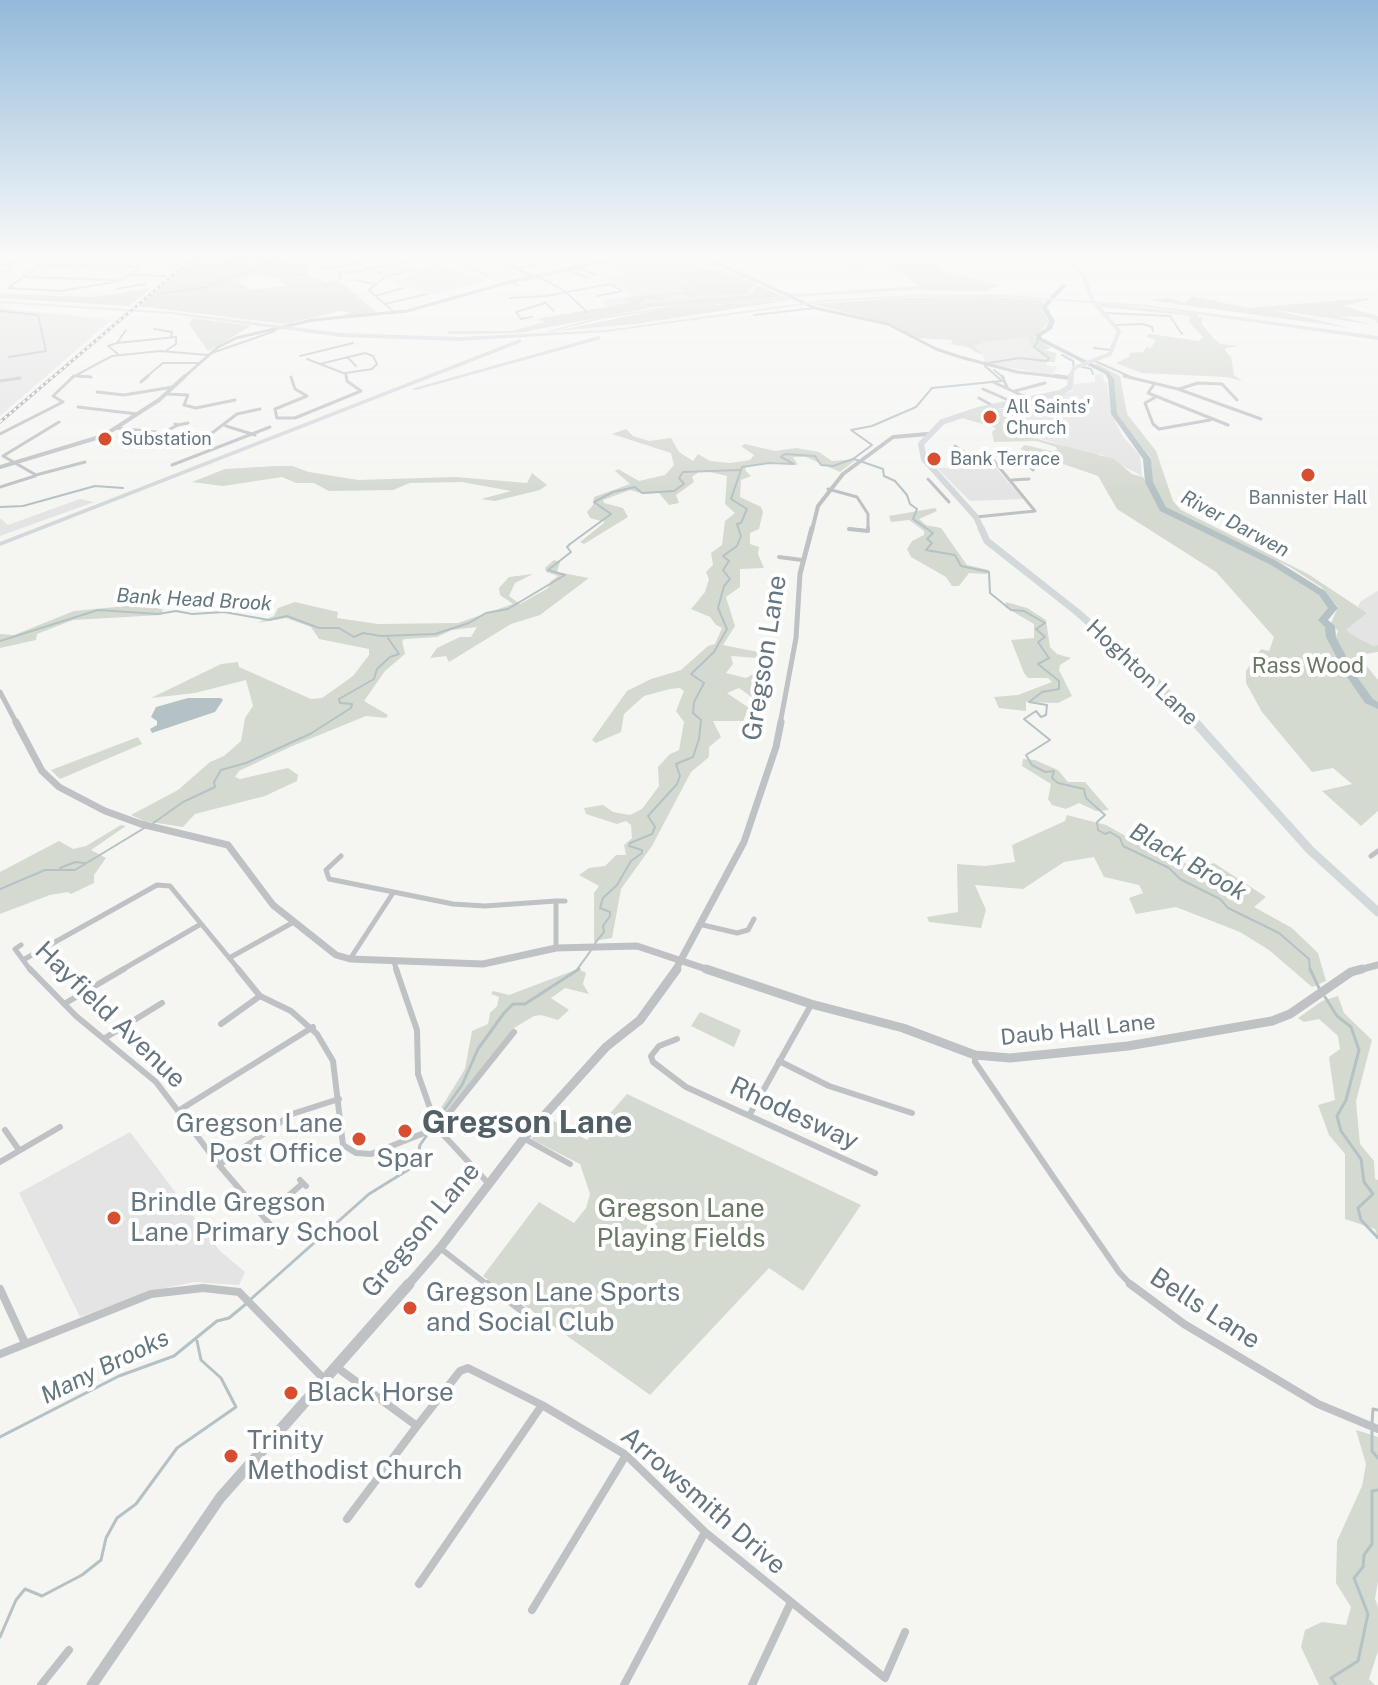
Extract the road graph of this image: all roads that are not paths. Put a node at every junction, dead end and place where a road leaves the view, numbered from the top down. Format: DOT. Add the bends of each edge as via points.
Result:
graph roads {
  1 [pos="171,336"];
  2 [pos="43,337"];
  3 [pos="121,337"];
  4 [pos="166,337"];
  5 [pos="245,337"];
  6 [pos="258,337"];
  7 [pos="389,337"];
  8 [pos="502,337"];
  9 [pos="535,337"];
  10 [pos="604,337"];
  11 [pos="912,337"];
  12 [pos="1118,337"];
  13 [pos="117,343"];
  14 [pos="353,343"];
  15 [pos="218,347"];
  16 [pos="226,347"];
  17 [pos="1094,348"];
  18 [pos="1111,350"];
  19 [pos="113,351"];
  20 [pos="166,351"];
  21 [pos="105,353"];
  22 [pos="118,354"];
  23 [pos="210,354"];
  24 [pos="1062,355"];
  25 [pos="300,356"];
  26 [pos="347,356"];
  27 [pos="9,357"];
  28 [pos="307,359"];
  29 [pos="96,362"];
  30 [pos="1092,362"];
  31 [pos="200,363"];
  32 [pos="107,364"];
  33 [pos="320,364"];
  34 [pos="356,366"];
  35 [pos="1078,367"];
  36 [pos="994,370"];
  37 [pos="345,374"];
  38 [pos="1093,374"];
  39 [pos="73,376"];
  40 [pos="91,377"];
  41 [pos="291,377"];
  42 [pos="20,378"];
  43 [pos="1070,378"];
  44 [pos="0,381"];
  45 [pos="141,382"];
  46 [pos="993,382"];
  47 [pos="1045,383"];
  48 [pos="1155,383"];
  49 [pos="174,387"];
  50 [pos="983,389"];
  51 [pos="1008,389"];
  52 [pos="1178,389"];
  53 [pos="97,392"];
  54 [pos="1014,392"];
  55 [pos="166,394"];
  56 [pos="979,398"];
  57 [pos="1157,398"];
  58 [pos="64,400"];
  59 [pos="72,400"];
  60 [pos="235,400"];
  61 [pos="1237,400"];
  62 [pos="1034,401"];
  63 [pos="1016,404"];
  64 [pos="78,407"];
  65 [pos="996,407"];
  66 [pos="33,409"];
  67 [pos="260,409"];
  68 [pos="41,411"];
  69 [pos="138,414"];
  70 [pos="1211,419"];
  71 [pos="1261,419"];
  72 [pos="59,422"];
  73 [pos="188,423"];
  74 [pos="1228,425"];
  75 [pos="225,426"];
  76 [pos="270,427"];
  77 [pos="116,428"];
  78 [pos="1159,429"];
  79 [pos="0,434"];
  80 [pos="161,434"];
  81 [pos="928,434"];
  82 [pos="255,435"];
  83 [pos="1167,435"];
  84 [pos="168,439"];
  85 [pos="158,442"];
  86 [pos="955,446"];
  87 [pos="989,455"];
  88 [pos="17,462"];
  89 [pos="85,462"];
  90 [pos="172,465"];
  91 [pos="0,467"];
  92 [pos="1033,470"];
  93 [pos="36,475"];
  94 [pos="928,479"];
  95 [pos="1029,479"];
  96 [pos="1011,481"];
  97 [pos="0,487"];
  98 [pos="828,489"];
  99 [pos="954,491"];
  100 [pos="940,493"];
  101 [pos="949,502"];
  102 [pos="976,517"];
  103 [pos="849,529"];
  104 [pos="0,546"];
  105 [pos="779,557"];
  106 [pos="802,560"];
  107 [pos="0,692"];
  108 [pos="1378,851"];
  109 [pos="341,856"];
  110 [pos="1371,856"];
  111 [pos="393,893"];
  112 [pos="556,901"];
  113 [pos="565,901"];
  114 [pos="1376,908"];
  115 [pos="754,919"];
  116 [pos="292,923"];
  117 [pos="201,924"];
  118 [pos="703,925"];
  119 [pos="21,945"];
  120 [pos="556,948"];
  121 [pos="231,957"];
  122 [pos="350,959"];
  123 [pos="684,959"];
  124 [pos="23,960"];
  125 [pos="394,962"];
  126 [pos="1378,965"];
  127 [pos="260,996"];
  128 [pos="162,1003"];
  129 [pos="64,1004"];
  130 [pos="811,1004"];
  131 [pos="221,1024"];
  132 [pos="313,1027"];
  133 [pos="514,1032"];
  134 [pos="105,1038"];
  135 [pos="677,1039"];
  136 [pos="975,1055"];
  137 [pos="779,1061"];
  138 [pos="339,1099"];
  139 [pos="178,1111"];
  140 [pos="912,1113"];
  141 [pos="750,1114"];
  142 [pos="437,1128"];
  143 [pos="5,1130"];
  144 [pos="65,1134"];
  145 [pos="524,1138"];
  146 [pos="19,1150"];
  147 [pos="0,1162"];
  148 [pos="570,1164"];
  149 [pos="219,1165"];
  150 [pos="875,1173"];
  151 [pos="303,1183"];
  152 [pos="488,1183"];
  153 [pos="265,1216"];
  154 [pos="273,1228"];
  155 [pos="440,1248"];
  156 [pos="0,1289"];
  157 [pos="527,1314"];
  158 [pos="25,1343"];
  159 [pos="0,1354"];
  160 [pos="334,1366"];
  161 [pos="323,1378"];
  162 [pos="542,1405"];
  163 [pos="417,1426"];
  164 [pos="1378,1429"];
  165 [pos="626,1455"];
  166 [pos="347,1519"];
  167 [pos="705,1532"];
  168 [pos="419,1584"];
  169 [pos="791,1602"];
  170 [pos="532,1610"];
  171 [pos="905,1632"];
  172 [pos="69,1650"];
  173 [pos="41,1685"];
  174 [pos="92,1685"];
  175 [pos="624,1685"];
  176 [pos="752,1685"];
  1 -- 20 [label="street" via="178,342"];
  2 -- 27 [label="street" via="46,351"];
  3 -- 13 [label="street"];
  4 -- 13 [label="street"];
  5 -- 15 [label="street"];
  6 -- 16 [label="street"];
  7 -- 8 [label="highway"];
  9 -- 104 [label="highway"];
  10 -- 104 [label="highway" via="412,390"];
  11 -- 43 [label="street" via="986,365"];
  12 -- 18 [label="main road"];
  13 -- 19 [label="street" via="108,346"];
  14 -- 25 [label="street"];
  15 -- 16 [label="street"];
  15 -- 23 [label="street"];
  16 -- 23 [label="street"];
  17 -- 18 [label="street"];
  18 -- 30 [label="main road"];
  19 -- 21 [label="street"];
  19 -- 22 [label="street"];
  20 -- 22 [label="street"];
  20 -- 23 [label="street"];
  22 -- 29 [label="street"];
  23 -- 31 [label="street"];
  24 -- 35 [label="street"];
  26 -- 33 [label="street"];
  26 -- 34 [label="street"];
  26 -- 37 [label="street" via="368,353 377,365"];
  28 -- 33 [label="street"];
  29 -- 32 [label="street"];
  29 -- 39 [label="street"];
  30 -- 35 [label="main road"];
  30 -- 48 [label="street"];
  31 -- 45 [label="street" via="160,364"];
  31 -- 49 [label="street"];
  33 -- 37 [label="street"];
  35 -- 38 [label="street"];
  35 -- 43 [label="main road"];
  36 -- 51 [label="street"];
  37 -- 41 [label="street" via="361,390 358,394 293,419 277,418 273,410 307,396 295,389"];
  39 -- 40 [label="street"];
  39 -- 58 [label="street" via="53,395"];
  42 -- 44 [label="street"];
  43 -- 62 [label="main road" via="1067,390"];
  46 -- 51 [label="street"];
  47 -- 54 [label="street"];
  48 -- 52 [label="street"];
  48 -- 57 [label="street" via="1147,391"];
  49 -- 53 [label="street" via="130,394"];
  49 -- 55 [label="street"];
  50 -- 63 [label="street"];
  51 -- 54 [label="street"];
  52 -- 61 [label="street" via="1222,384"];
  52 -- 71 [label="street"];
  54 -- 62 [label="street"];
  55 -- 60 [label="street" via="188,395 184,405 197,409"];
  55 -- 69 [label="street"];
  56 -- 65 [label="street"];
  57 -- 70 [label="street"];
  57 -- 78 [label="street" via="1145,403"];
  58 -- 59 [label="street"];
  58 -- 68 [label="street"];
  62 -- 63 [label="main road"];
  63 -- 65 [label="main road"];
  64 -- 69 [label="street"];
  65 -- 81 [label="main road" via="942,422"];
  66 -- 68 [label="street"];
  67 -- 75 [label="street" via="237,414"];
  68 -- 79 [label="street"];
  69 -- 77 [label="street"];
  70 -- 74 [label="street"];
  70 -- 78 [label="street"];
  72 -- 88 [label="street" via="3,456"];
  73 -- 80 [label="street"];
  75 -- 82 [label="street"];
  75 -- 84 [label="street" via="197,437"];
  76 -- 82 [label="street"];
  77 -- 80 [label="street"];
  77 -- 88 [label="street" via="83,445"];
  78 -- 83 [label="street"];
  80 -- 84 [label="street"];
  81 -- 98 [label="street, Gregson Lane" via="897,435"];
  81 -- 99 [label="main road, Hoghton Lane" via="921,444 924,459"];
  82 -- 90 [label="street"];
  84 -- 85 [label="street"];
  86 -- 87 [label="street" via="967,455"];
  87 -- 92 [label="street" via="1019,454"];
  87 -- 96 [label="street"];
  88 -- 91 [label="street"];
  88 -- 93 [label="street"];
  89 -- 93 [label="street"];
  93 -- 97 [label="street"];
  94 -- 100 [label="street"];
  95 -- 96 [label="street"];
  96 -- 102 [label="street" via="1035,511"];
  98 -- 103 [label="street" via="857,497 868,514 868,531"];
  98 -- 106 [label="street, Gregson Lane"];
  99 -- 100 [label="street"];
  99 -- 102 [label="main road, Hoghton Lane"];
  100 -- 101 [label="street"];
  102 -- 114 [label="main road, Hoghton Lane" via="987,541 1156,681 1310,850"];
  105 -- 106 [label="street"];
  106 -- 118 [label="street, Gregson Lane" via="796,638 776,747 744,842"];
  107 -- 116 [label="street" via="42,771 59,787 141,824 222,841"];
  108 -- 110 [label="street"];
  109 -- 111 [label="street" via="326,870 329,879"];
  111 -- 112 [label="street" via="475,906"];
  111 -- 122 [label="street"];
  112 -- 113 [label="street"];
  112 -- 120 [label="street"];
  115 -- 118 [label="street" via="748,930 737,933"];
  116 -- 121 [label="street"];
  116 -- 122 [label="street"];
  117 -- 121 [label="street"];
  117 -- 124 [label="street" via="170,886 157,885"];
  117 -- 129 [label="street"];
  118 -- 123 [label="street, Gregson Lane"];
  119 -- 124 [label="street, Hayfield Avenue" via="15,949"];
  120 -- 123 [label="street, Daub Hall Lane" via="637,946"];
  120 -- 125 [label="street, Daub Hall Lane" via="483,964"];
  121 -- 127 [label="street"];
  122 -- 125 [label="street, Daub Hall Lane"];
  123 -- 130 [label="street, Daub Hall Lane"];
  123 -- 145 [label="street, Gregson Lane" via="640,1020 606,1047"];
  124 -- 129 [label="street, Hayfield Avenue"];
  125 -- 142 [label="street" via="417,1030 418,1074"];
  126 -- 136 [label="street, Daub Hall Lane" via="1351,972 1272,1021 1128,1046 1010,1058"];
  127 -- 131 [label="street"];
  127 -- 132 [label="street"];
  128 -- 134 [label="street"];
  129 -- 134 [label="street, Hayfield Avenue"];
  130 -- 136 [label="street, Daub Hall Lane" via="903,1028"];
  130 -- 137 [label="street"];
  132 -- 138 [label="street" via="333,1061"];
  132 -- 139 [label="street"];
  133 -- 142 [label="street"];
  134 -- 139 [label="street, Hayfield Avenue" via="156,1082"];
  135 -- 141 [label="street, Rhodesway" via="659,1046 653,1062 695,1091"];
  136 -- 164 [label="street, Bells Lane" via="1054,1178 1138,1292 1318,1404"];
  137 -- 140 [label="street" via="829,1086"];
  137 -- 141 [label="street"];
  138 -- 142 [label="street" via="343,1145 356,1153 371,1154"];
  138 -- 149 [label="street" via="292,1114"];
  139 -- 149 [label="street, Hayfield Avenue"];
  141 -- 150 [label="street, Rhodesway"];
  142 -- 152 [label="street"];
  143 -- 146 [label="street"];
  144 -- 146 [label="street" via="59,1126"];
  145 -- 148 [label="street"];
  145 -- 152 [label="street, Gregson Lane"];
  146 -- 147 [label="street"];
  149 -- 153 [label="street, Hayfield Avenue"];
  151 -- 153 [label="street"];
  152 -- 155 [label="street, Gregson Lane"];
  153 -- 154 [label="street, Hayfield Avenue"];
  155 -- 157 [label="street"];
  155 -- 160 [label="street, Gregson Lane"];
  156 -- 158 [label="street"];
  158 -- 159 [label="street"];
  158 -- 161 [label="street" via="151,1294 203,1288 239,1292"];
  160 -- 161 [label="street, Gregson Lane"];
  160 -- 163 [label="street"];
  161 -- 174 [label="street, Gregson Lane" via="220,1498"];
  162 -- 163 [label="street, Arrowsmith Drive" via="468,1368 460,1371"];
  162 -- 165 [label="street, Arrowsmith Drive"];
  162 -- 168 [label="street"];
  163 -- 166 [label="street"];
  165 -- 167 [label="street, Arrowsmith Drive"];
  165 -- 170 [label="street"];
  167 -- 169 [label="street, Arrowsmith Drive"];
  167 -- 175 [label="street"];
  169 -- 171 [label="street, Arrowsmith Drive" via="885,1678"];
  169 -- 176 [label="street"];
  172 -- 173 [label="street"];
}
